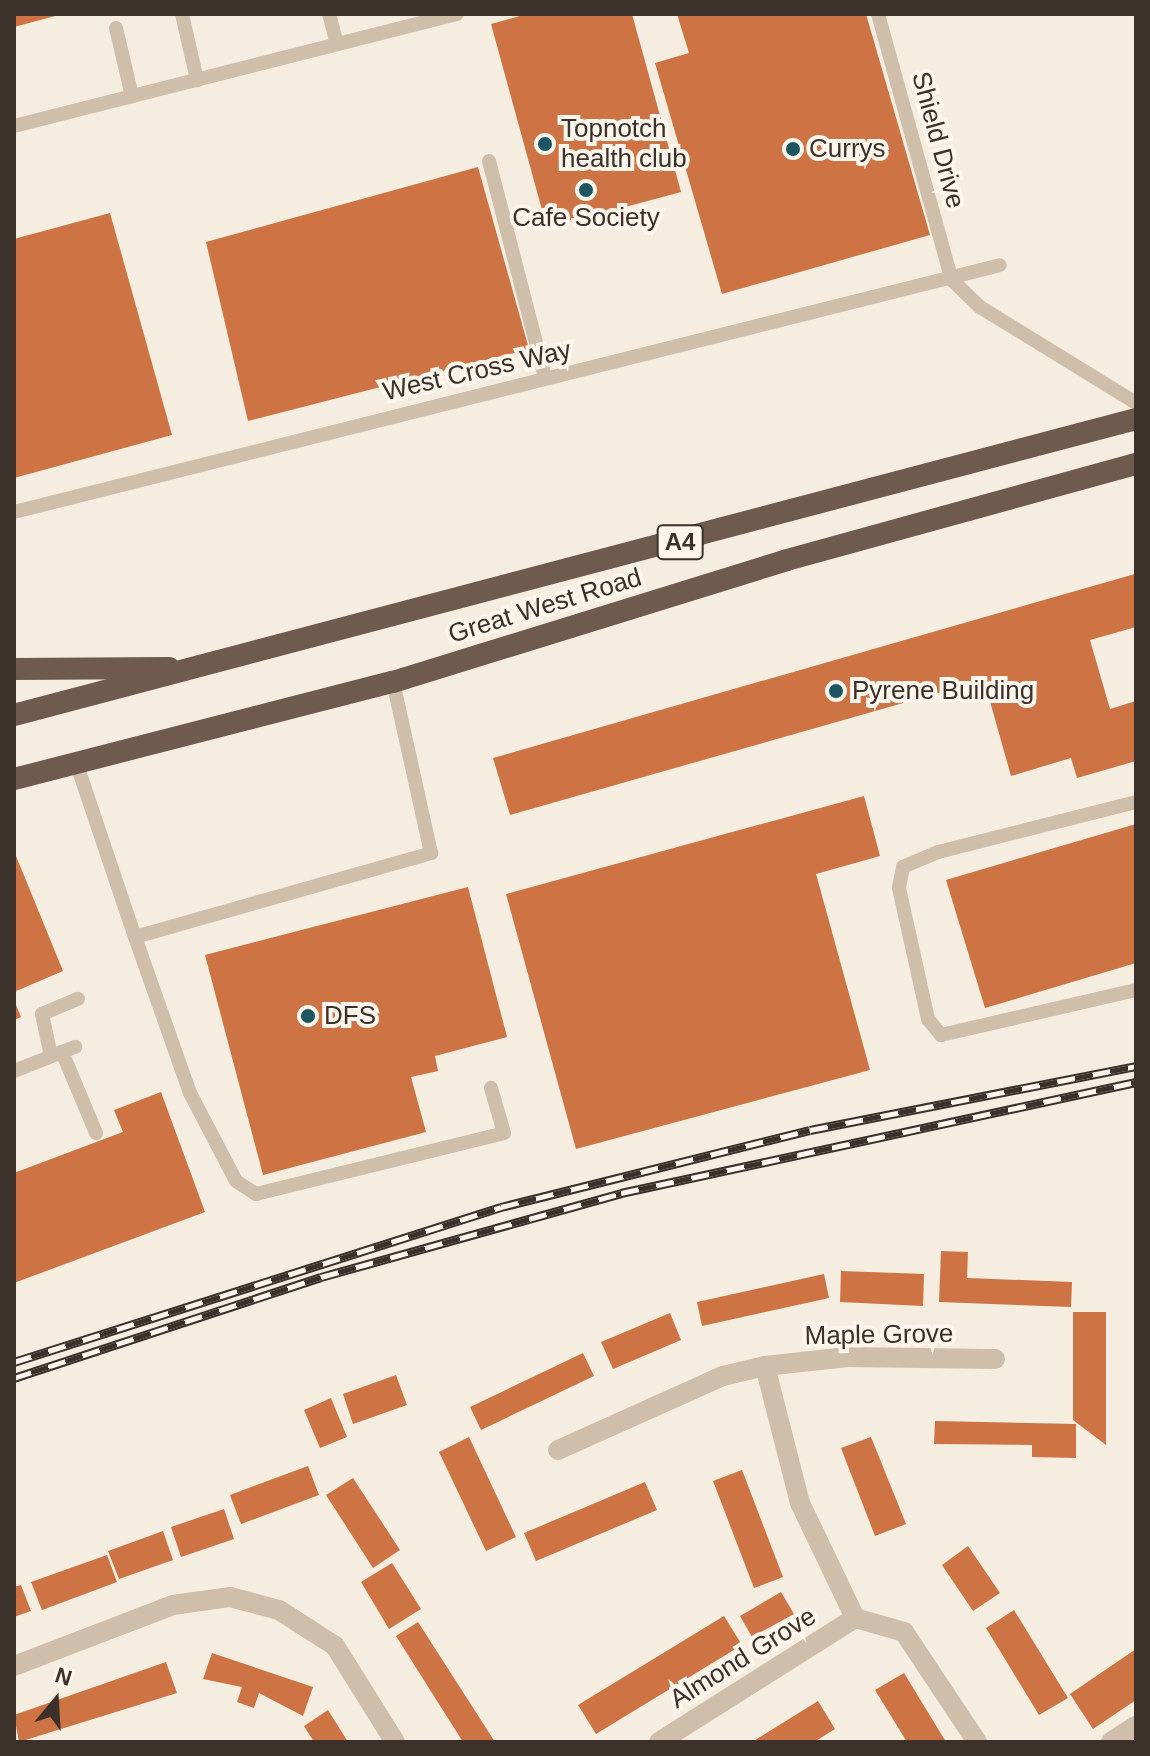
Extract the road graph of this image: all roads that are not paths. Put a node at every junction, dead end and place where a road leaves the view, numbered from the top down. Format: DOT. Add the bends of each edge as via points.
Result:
graph roads {
  1 [pos="182,14"];
  2 [pos="329,14"];
  3 [pos="457,14"];
  4 [pos="878,14"];
  5 [pos="398,21"];
  6 [pos="116,28"];
  7 [pos="337,44"];
  8 [pos="197,80"];
  9 [pos="132,96"];
  10 [pos="14,126"];
  11 [pos="489,161"];
  12 [pos="1000,265"];
  13 [pos="952,280"];
  14 [pos="545,377"];
  15 [pos="1136,403"];
  16 [pos="1136,419"];
  17 [pos="1136,464"];
  18 [pos="14,512"];
  19 [pos="224,665"];
  20 [pos="14,669"];
  21 [pos="393,682"];
  22 [pos="14,715"];
  23 [pos="77,765"];
  24 [pos="14,779"];
  25 [pos="1136,802"];
  26 [pos="135,937"];
  27 [pos="1136,990"];
  28 [pos="78,999"];
  29 [pos="63,1052"];
  30 [pos="14,1071"];
  31 [pos="491,1088"];
  32 [pos="96,1133"];
  33 [pos="995,1359"];
  34 [pos="765,1366"];
  35 [pos="558,1450"];
  36 [pos="855,1618"];
  37 [pos="14,1666"];
  38 [pos="1136,1726"];
  39 [pos="395,1742"];
  40 [pos="659,1742"];
  41 [pos="977,1742"];
  42 [pos="1111,1742"];
  1 -- 8 [label="lane"];
  2 -- 7 [label="lane"];
  3 -- 5 [label="lane"];
  4 -- 13 [label="lane, Shield Drive"];
  5 -- 7 [label="lane"];
  6 -- 9 [label="lane"];
  7 -- 8 [label="lane"];
  8 -- 9 [label="lane"];
  9 -- 10 [label="lane"];
  11 -- 14 [label="lane"];
  12 -- 13 [label="lane, West Cross Way"];
  13 -- 14 [label="lane, West Cross Way"];
  13 -- 15 [label="lane" via="980,307"];
  14 -- 18 [label="lane, West Cross Way"];
  16 -- 19 [label="highway, Great West Road / A4"];
  17 -- 21 [label="highway, Great West Road / A4" via="787,560"];
  19 -- 20 [label="highway"];
  19 -- 22 [label="highway, Great West Road / A4"];
  21 -- 23 [label="highway, Great West Road / A4"];
  21 -- 26 [label="lane" via="431,853"];
  23 -- 24 [label="highway, Great West Road / A4"];
  23 -- 26 [label="lane"];
  25 -- 27 [label="lane" via="938,852 903,867 899,888 928,1019 941,1035"];
  26 -- 31 [label="lane" via="190,1093 236,1181 256,1194 504,1133"];
  28 -- 29 [label="lane" via="42,1014"];
  29 -- 30 [label="lane"];
  29 -- 32 [label="lane"];
  33 -- 34 [label="street, Maple Grove" via="848,1357"];
  34 -- 35 [label="street, Maple Grove" via="723,1376"];
  34 -- 36 [label="street" via="800,1503"];
  36 -- 40 [label="street, Almond Grove"];
  36 -- 41 [label="street" via="904,1632"];
  37 -- 39 [label="street" via="173,1605 230,1597 279,1610 335,1646"];
  38 -- 42 [label="street"];
}
